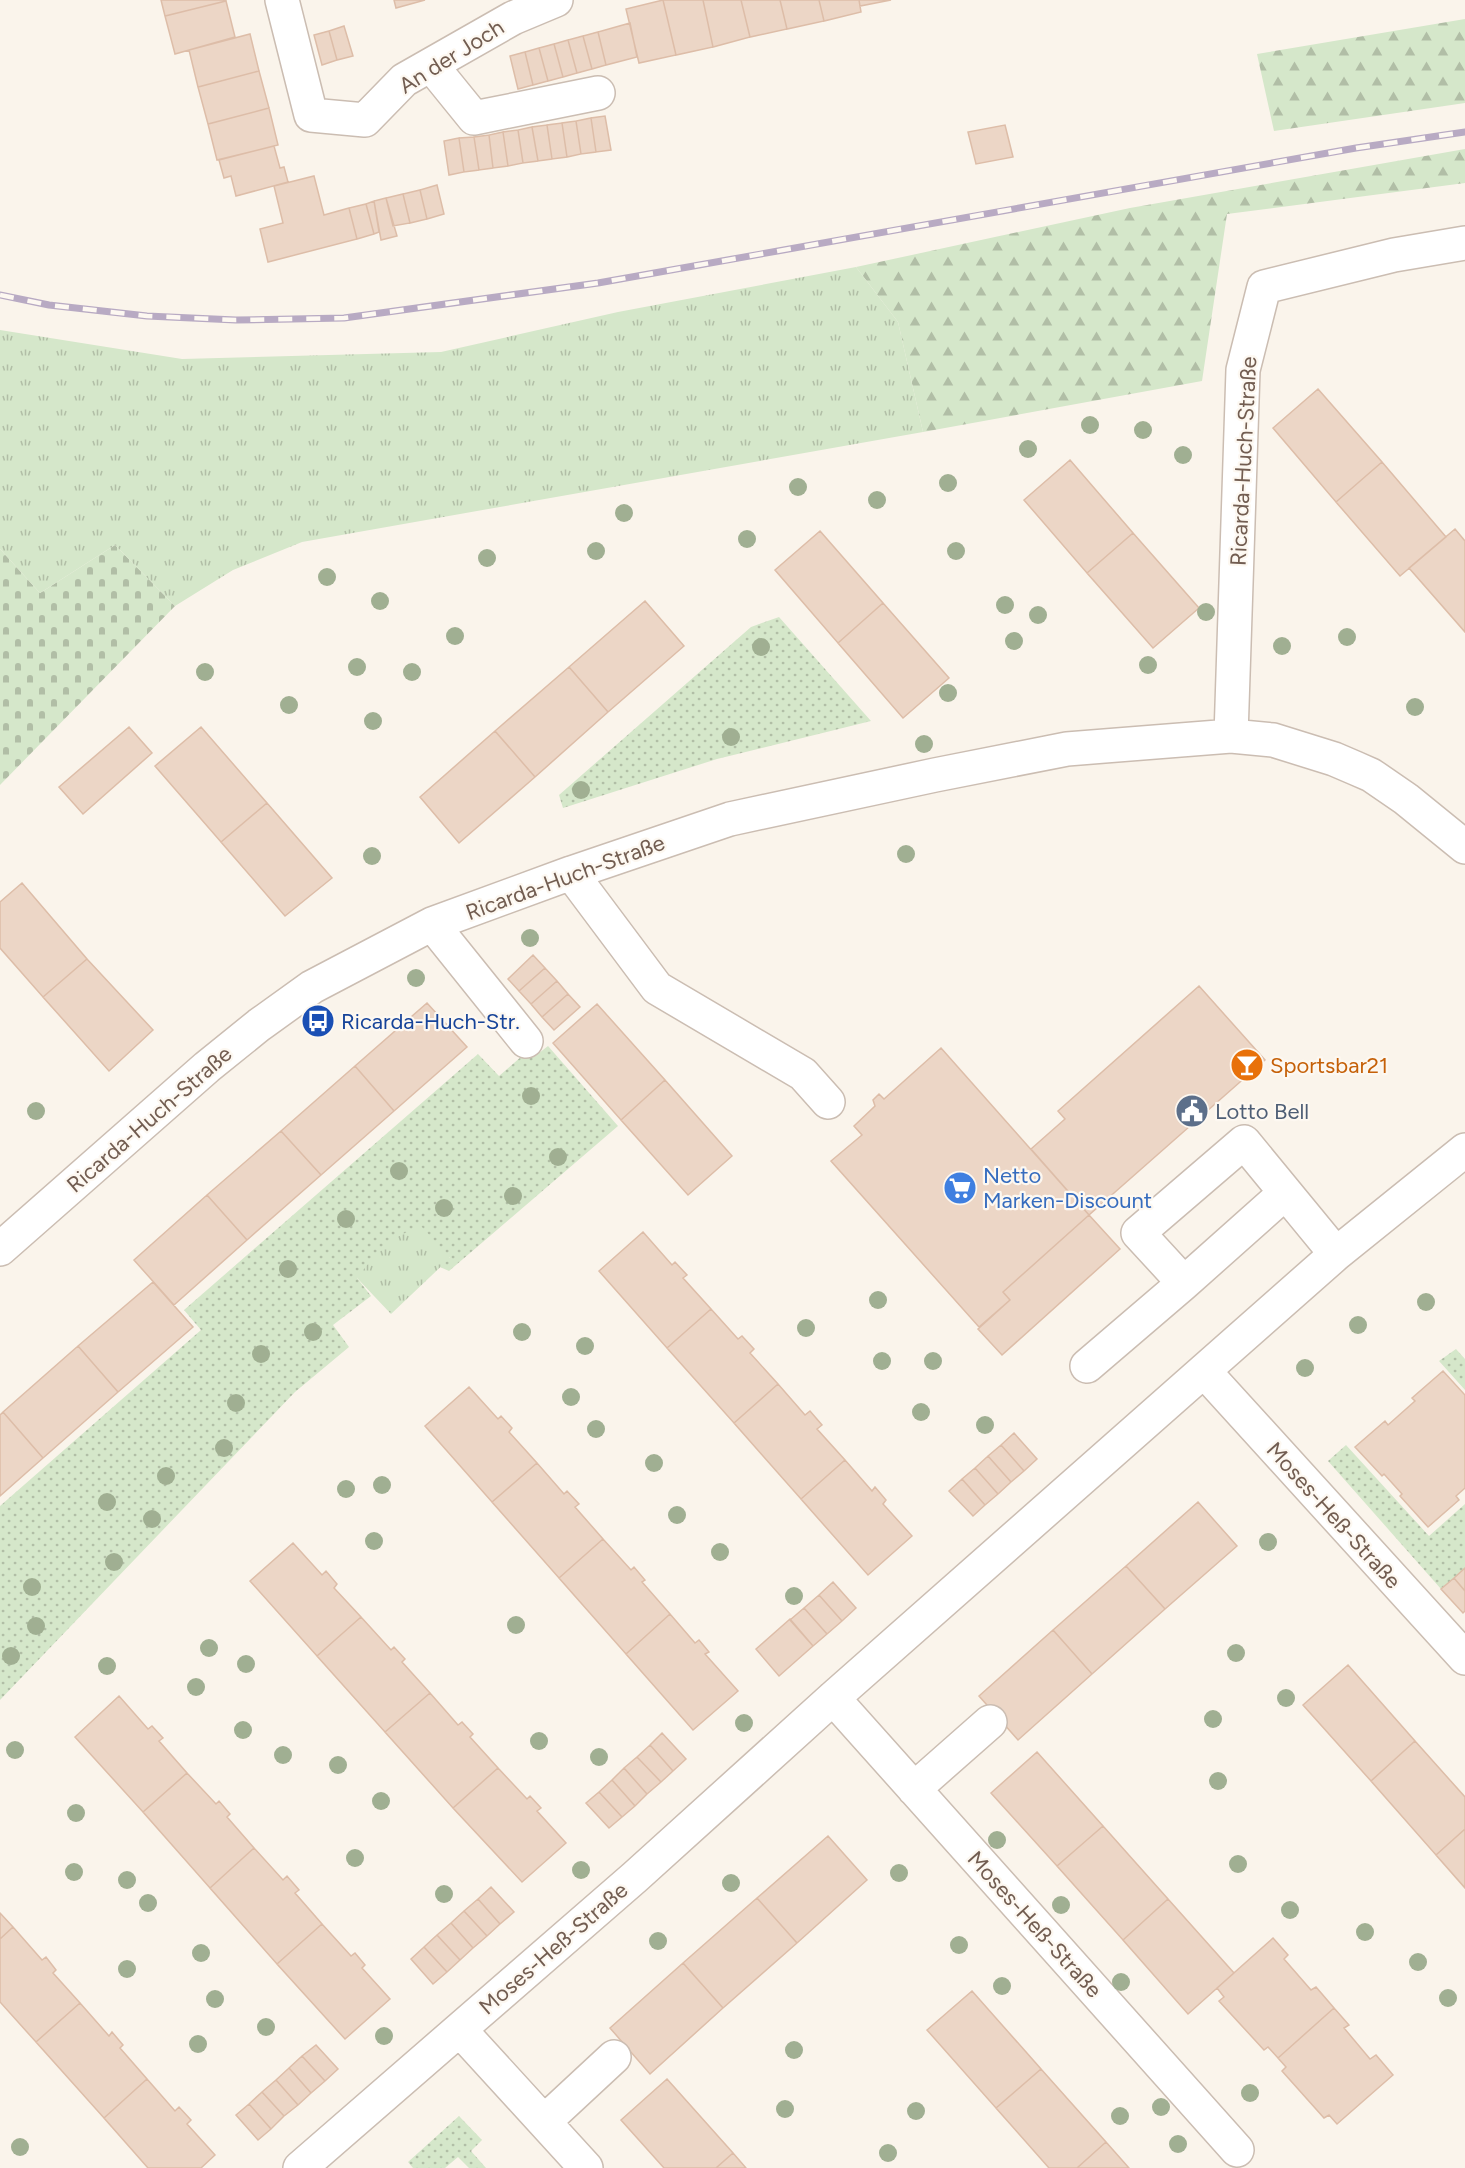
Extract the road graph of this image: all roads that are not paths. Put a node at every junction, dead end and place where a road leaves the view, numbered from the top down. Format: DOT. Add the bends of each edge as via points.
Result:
graph roads {
  1 [pos="282,0"];
  2 [pos="556,0"];
  3 [pos="511,9"];
  4 [pos="431,65"];
  5 [pos="598,93"];
  6 [pos="1465,243"];
  7 [pos="1231,736"];
  8 [pos="1465,847"];
  9 [pos="572,873"];
  10 [pos="432,924"];
  11 [pos="526,1041"];
  12 [pos="828,1102"];
  13 [pos="1465,1150"];
  14 [pos="1285,1193"];
  15 [pos="0,1249"];
  16 [pos="1336,1254"];
  17 [pos="1184,1283"];
  18 [pos="1087,1366"];
  19 [pos="1203,1371"];
  20 [pos="1462,1648"];
  21 [pos="833,1698"];
  22 [pos="990,1722"];
  23 [pos="914,1789"];
  24 [pos="460,2030"];
  25 [pos="614,2057"];
  26 [pos="544,2122"];
  27 [pos="1237,2150"];
  28 [pos="300,2168"];
  29 [pos="586,2168"];
  1 -- 4 [label="street, An der Joch" via="311,115 365,120 404,80"];
  2 -- 3 [label="street, An der Joch"];
  3 -- 4 [label="street, An der Joch"];
  4 -- 5 [label="street" via="474,118"];
  6 -- 7 [label="street, Ricarda-Huch-Straße" via="1394,255 1264,287 1243,370"];
  7 -- 8 [label="street, Ricarda-Huch-Straße" via="1273,740 1371,775"];
  7 -- 9 [label="street, Ricarda-Huch-Straße" via="1067,749 935,775 730,819"];
  9 -- 10 [label="street, Ricarda-Huch-Straße"];
  9 -- 12 [label="street" via="657,988 803,1074"];
  10 -- 11 [label="street"];
  10 -- 15 [label="street, Ricarda-Huch-Straße" via="312,987 259,1024"];
  13 -- 16 [label="street, Moses-Heß-Straße"];
  14 -- 16 [label="street"];
  14 -- 17 [label="street"];
  14 -- 17 [label="street" via="1244,1142 1138,1233"];
  16 -- 19 [label="street, Moses-Heß-Straße"];
  17 -- 18 [label="street"];
  19 -- 20 [label="street, Moses-Heß-Straße"];
  19 -- 21 [label="street, Moses-Heß-Straße"];
  21 -- 23 [label="street, Moses-Heß-Straße"];
  21 -- 24 [label="street, Moses-Heß-Straße"];
  22 -- 23 [label="street"];
  23 -- 27 [label="street, Moses-Heß-Straße"];
  24 -- 26 [label="street, Moses-Heß-Straße"];
  24 -- 28 [label="street, Moses-Heß-Straße"];
  25 -- 26 [label="street"];
  26 -- 29 [label="street, Moses-Heß-Straße"];
}
